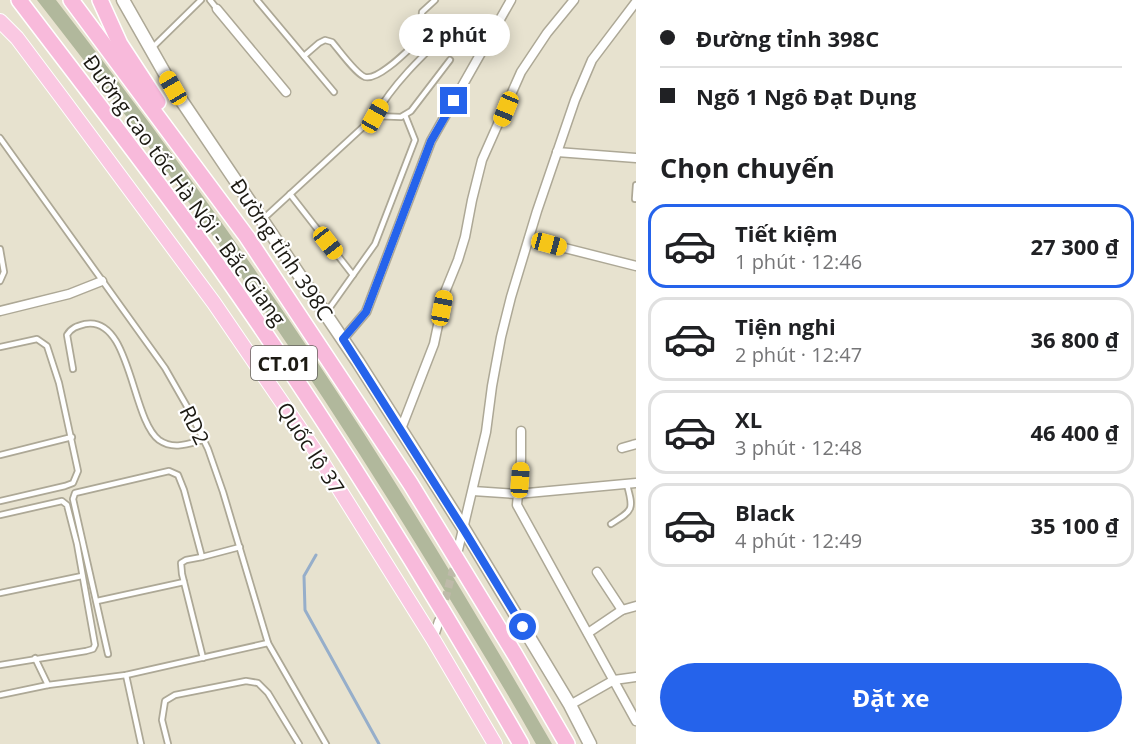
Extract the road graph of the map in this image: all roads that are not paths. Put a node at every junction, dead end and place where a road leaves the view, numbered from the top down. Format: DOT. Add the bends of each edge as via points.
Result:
graph roads {
  1 [pos="20,0"];
  2 [pos="70,0"];
  3 [pos="100,0"];
  4 [pos="123,0"];
  5 [pos="201,0"];
  6 [pos="257,0"];
  7 [pos="435,0"];
  8 [pos="511,0"];
  9 [pos="574,0"];
  10 [pos="213,3"];
  11 [pos="636,3"];
  12 [pos="0,21"];
  13 [pos="459,21"];
  14 [pos="151,49"];
  15 [pos="304,56"];
  16 [pos="450,60"];
  17 [pos="286,92"];
  18 [pos="334,92"];
  19 [pos="405,115"];
  20 [pos="375,116"];
  21 [pos="0,138"];
  22 [pos="557,152"];
  23 [pos="636,158"];
  24 [pos="636,185"];
  25 [pos="290,194"];
  26 [pos="635,199"];
  27 [pos="262,220"];
  28 [pos="247,237"];
  29 [pos="529,239"];
  30 [pos="0,249"];
  31 [pos="636,266"];
  32 [pos="353,275"];
  33 [pos="0,281"];
  34 [pos="102,281"];
  35 [pos="0,311"];
  36 [pos="326,314"];
  37 [pos="343,339"];
  38 [pos="0,347"];
  39 [pos="73,369"];
  40 [pos="401,429"];
  41 [pos="521,431"];
  42 [pos="72,438"];
  43 [pos="203,440"];
  44 [pos="636,444"];
  45 [pos="622,448"];
  46 [pos="0,455"];
  47 [pos="632,484"];
  48 [pos="473,491"];
  49 [pos="517,494"];
  50 [pos="0,501"];
  51 [pos="634,507"];
  52 [pos="0,515"];
  53 [pos="611,524"];
  54 [pos="464,530"];
  55 [pos="240,547"];
  56 [pos="458,550"];
  57 [pos="202,557"];
  58 [pos="597,572"];
  59 [pos="82,576"];
  60 [pos="184,582"];
  61 [pos="0,593"];
  62 [pos="97,601"];
  63 [pos="636,606"];
  64 [pos="622,610"];
  65 [pos="439,621"];
  66 [pos="588,633"];
  67 [pos="433,639"];
  68 [pos="268,644"];
  69 [pos="108,654"];
  70 [pos="35,658"];
  71 [pos="203,658"];
  72 [pos="0,665"];
  73 [pos="126,675"];
  74 [pos="636,677"];
  75 [pos="615,680"];
  76 [pos="48,685"];
  77 [pos="0,695"];
  78 [pos="570,705"];
  79 [pos="636,721"];
  80 [pos="141,744"];
  81 [pos="168,744"];
  82 [pos="299,744"];
  83 [pos="326,744"];
  84 [pos="495,744"];
  85 [pos="521,744"];
  86 [pos="567,744"];
  87 [pos="590,744"];
  1 -- 85 [label="highway, Đường cao tốc Hà Nội - Bắc Giang / CT.01" via="215,261 288,368 376,503"];
  2 -- 28 [label="highway, Đường cao tốc Hà Nội - Bắc Giang / CT.01"];
  3 -- 28 [label="highway" via="120,44"];
  4 -- 14 [label="main road, Đường tỉnh 398C"];
  5 -- 14 [label="lane"];
  6 -- 15 [label="lane"];
  7 -- 15 [label="lane" via="422,12 420,39 376,75 361,74 332,42 325,40"];
  8 -- 37 [label="street" via="431,141 366,312"];
  9 -- 40 [label="street" via="521,72 482,160 434,344"];
  10 -- 17 [label="street"];
  11 -- 22 [label="street" via="592,60"];
  12 -- 67 [label="highway, Quốc lộ 37" via="17,38 214,303 314,449"];
  13 -- 20 [label="lane" via="406,75"];
  14 -- 27 [label="main road, Đường tỉnh 398C"];
  15 -- 18 [label="lane"];
  16 -- 19 [label="lane"];
  19 -- 20 [label="lane"];
  19 -- 32 [label="lane" via="415,140 375,244"];
  20 -- 25 [label="lane"];
  21 -- 34 [label="lane, RD2"];
  22 -- 23 [label="street"];
  22 -- 29 [label="street"];
  24 -- 26 [label="lane"];
  25 -- 27 [label="lane"];
  25 -- 32 [label="lane"];
  27 -- 36 [label="main road, Đường tỉnh 398C"];
  28 -- 86 [label="highway, Đường cao tốc Hà Nội - Bắc Giang / CT.01" via="410,483"];
  29 -- 31 [label="street"];
  29 -- 48 [label="street" via="501,337"];
  30 -- 33 [label="lane" via="4,272"];
  32 -- 36 [label="lane"];
  34 -- 35 [label="street" via="69,294"];
  34 -- 43 [label="lane, RD2" via="165,368"];
  36 -- 37 [label="main road, Đường tỉnh 398C"];
  37 -- 40 [label="main road, Đường tỉnh 398C"];
  38 -- 42 [label="lane" via="37,339 47,346"];
  39 -- 43 [label="lane" via="69,331 75,326 98,324 119,346 152,434 169,445"];
  40 -- 54 [label="main road, Đường tỉnh 398C"];
  41 -- 49 [label="street"];
  42 -- 46 [label="lane"];
  42 -- 50 [label="lane" via="78,471 73,483"];
  43 -- 55 [label="lane, RD2"];
  44 -- 45 [label="street"];
  47 -- 49 [label="street"];
  47 -- 51 [label="lane"];
  48 -- 49 [label="street"];
  48 -- 54 [label="street"];
  49 -- 66 [label="street" via="521,515"];
  51 -- 53 [label="lane"];
  52 -- 59 [label="lane" via="62,501 70,515"];
  54 -- 56 [label="street"];
  54 -- 78 [label="main road, Đường tỉnh 398C"];
  55 -- 57 [label="lane"];
  55 -- 68 [label="lane, RD2"];
  57 -- 60 [label="lane" via="182,563"];
  57 -- 62 [label="lane" via="178,475 169,471 77,492 73,498"];
  58 -- 64 [label="street"];
  59 -- 61 [label="lane"];
  59 -- 70 [label="lane" via="95,638 93,649"];
  60 -- 62 [label="lane"];
  60 -- 71 [label="lane"];
  62 -- 69 [label="lane"];
  63 -- 64 [label="street"];
  64 -- 66 [label="street"];
  65 -- 67 [label="street"];
  66 -- 75 [label="street"];
  67 -- 84 [label="highway, Quốc lộ 37"];
  68 -- 71 [label="lane"];
  68 -- 83 [label="lane, RD2"];
  70 -- 72 [label="lane"];
  70 -- 76 [label="lane"];
  71 -- 73 [label="lane"];
  73 -- 76 [label="lane"];
  73 -- 80 [label="lane"];
  74 -- 75 [label="street"];
  75 -- 78 [label="street"];
  75 -- 79 [label="street"];
  76 -- 77 [label="lane"];
  78 -- 87 [label="main road, Đường tỉnh 398C"];
  81 -- 82 [label="lane" via="162,720 165,701 175,695 246,681 258,683 268,693"];
}
